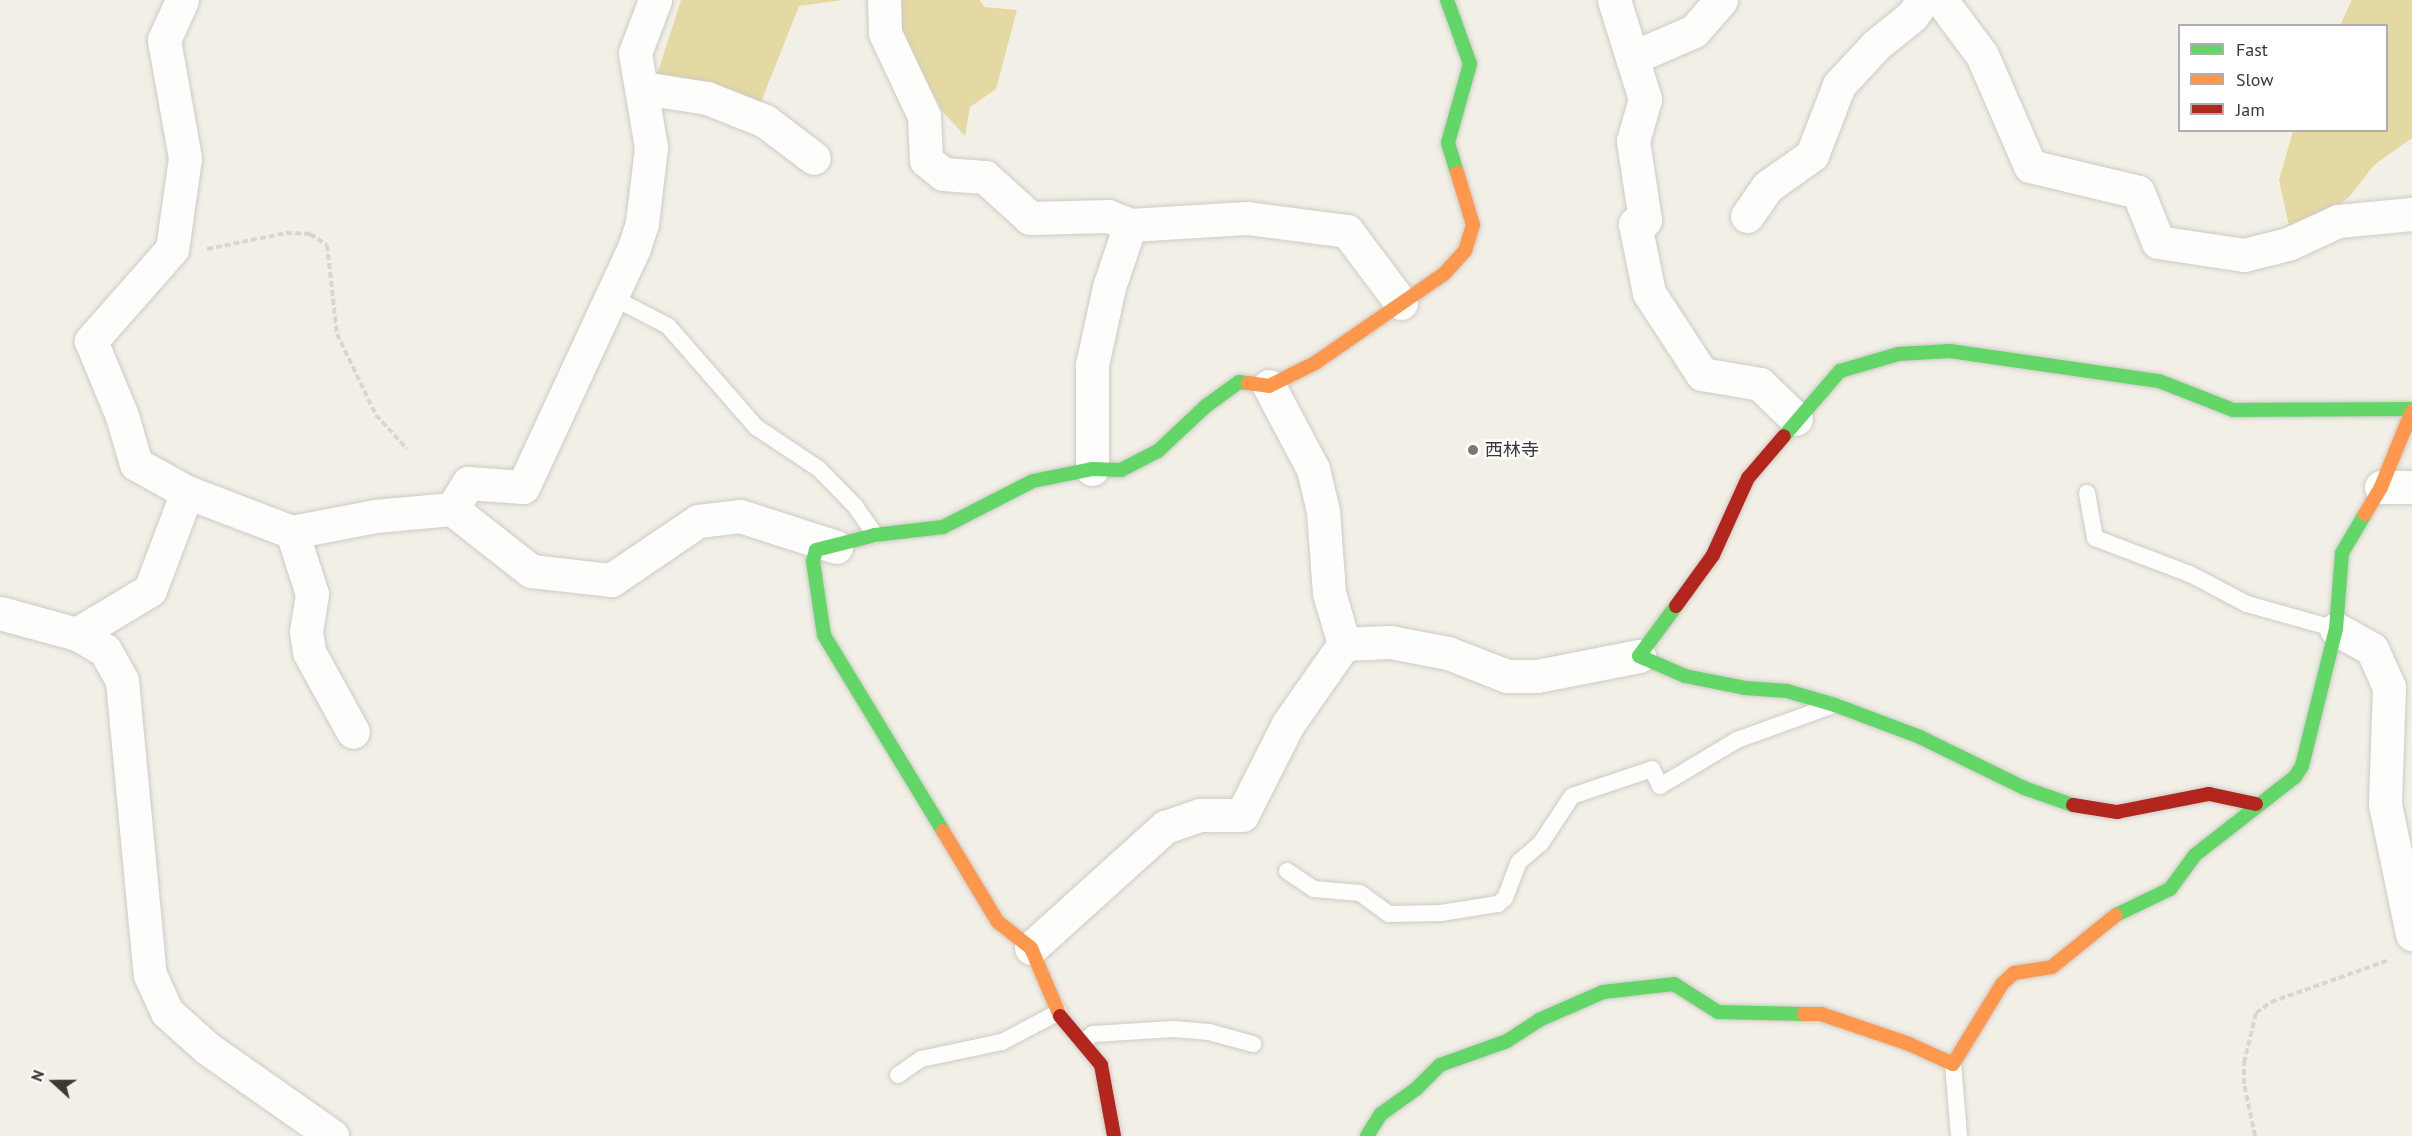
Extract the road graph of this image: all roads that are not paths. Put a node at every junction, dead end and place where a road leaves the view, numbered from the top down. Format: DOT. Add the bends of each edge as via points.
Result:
graph roads {
  1 [pos="182,0"];
  2 [pos="655,0"];
  3 [pos="884,0"];
  4 [pos="1447,0"];
  5 [pos="1614,0"];
  6 [pos="1721,0"];
  7 [pos="1923,0"];
  8 [pos="1941,0"];
  9 [pos="1632,58"];
  10 [pos="643,88"];
  11 [pos="814,158"];
  12 [pos="2412,214"];
  13 [pos="1748,216"];
  14 [pos="1130,225"];
  15 [pos="612,297"];
  16 [pos="1401,303"];
  17 [pos="1269,386"];
  18 [pos="2412,410"];
  19 [pos="1796,419"];
  20 [pos="1092,469"];
  21 [pos="2396,487"];
  22 [pos="187,492"];
  23 [pos="2087,493"];
  24 [pos="452,510"];
  25 [pos="292,532"];
  26 [pos="875,535"];
  27 [pos="836,547"];
  28 [pos="0,613"];
  29 [pos="2336,629"];
  30 [pos="77,634"];
  31 [pos="1344,644"];
  32 [pos="1639,656"];
  33 [pos="1835,705"];
  34 [pos="353,732"];
  35 [pos="2256,804"];
  36 [pos="1287,871"];
  37 [pos="2412,934"];
  38 [pos="1031,948"];
  39 [pos="1059,1012"];
  40 [pos="1083,1042"];
  41 [pos="1253,1044"];
  42 [pos="1953,1064"];
  43 [pos="898,1075"];
  44 [pos="332,1136"];
  45 [pos="1114,1136"];
  46 [pos="1367,1136"];
  47 [pos="1959,1136"];
  1 -- 22 [label="street" via="164,40 185,158 172,249 91,340 122,416 136,464"];
  2 -- 10 [label="street" via="635,53"];
  3 -- 14 [label="street" via="885,33 924,116 926,160 943,174 985,177 1030,218 1108,216"];
  4 -- 16 [label="street" via="1470,64 1448,143 1473,225 1465,251 1444,274"];
  5 -- 9 [label="street"];
  6 -- 9 [label="street" via="1694,32"];
  7 -- 13 [label="street" via="1912,16 1876,45 1839,86 1812,155 1767,187"];
  8 -- 12 [label="street" via="1983,55 2030,166 2139,192 2158,242 2244,255 2289,244 2338,221"];
  9 -- 19 [label="street" via="1645,99 1633,141 1645,220 1635,224 1649,293 1702,374 1760,384"];
  10 -- 11 [label="street" via="707,98 765,121"];
  10 -- 15 [label="street" via="651,147 642,223"];
  14 -- 16 [label="street" via="1247,218 1347,231"];
  14 -- 20 [label="street" via="1109,287 1092,365"];
  15 -- 24 [label="street" via="523,487 468,483"];
  15 -- 26 [label="lane" via="668,326 756,427 819,469 855,506"];
  16 -- 17 [label="street" via="1359,336"];
  17 -- 20 [label="street" via="1239,382 1206,406 1158,451 1121,470"];
  17 -- 31 [label="street" via="1313,469 1323,511 1329,593"];
  18 -- 19 [label="street" via="2234,410 2159,381 1950,351 1898,354 1840,371"];
  18 -- 21 [label="street"];
  19 -- 32 [label="street" via="1748,478 1713,555"];
  20 -- 26 [label="street" via="1033,480 943,527"];
  21 -- 29 [label="street" via="2342,553"];
  22 -- 25 [label="street"];
  22 -- 30 [label="street" via="150,590"];
  23 -- 29 [label="lane" via="2096,538 2190,574 2247,604"];
  24 -- 25 [label="street" via="375,516"];
  24 -- 27 [label="street" via="531,571 611,580 698,520 740,516"];
  25 -- 34 [label="street" via="312,594 306,632 309,652"];
  26 -- 27 [label="street"];
  27 -- 38 [label="street" via="816,550 813,561 824,635 998,922"];
  28 -- 30 [label="street"];
  29 -- 35 [label="street" via="2302,765 2295,777"];
  29 -- 37 [label="street" via="2372,649 2389,687 2385,804"];
  30 -- 44 [label="street" via="105,650 122,681 150,975 167,1012 207,1048"];
  31 -- 32 [label="street" via="1390,642 1448,653 1507,676 1537,676"];
  31 -- 38 [label="street" via="1288,724 1242,815 1200,815 1165,827"];
  32 -- 33 [label="street" via="1685,676 1787,691"];
  33 -- 35 [label="street" via="1920,737 2024,788 2074,805 2117,812 2209,794"];
  33 -- 36 [label="lane" via="1737,740 1660,786 1652,769 1572,796 1540,843 1519,862 1505,898 1498,904 1441,913 1389,914 1360,893 1314,890"];
  35 -- 42 [label="street" via="2195,855 2170,889 2126,907 2052,967 2014,974 2002,984"];
  38 -- 39 [label="street"];
  39 -- 40 [label="street"];
  39 -- 43 [label="lane" via="1002,1042 921,1059"];
  40 -- 41 [label="lane" via="1093,1034 1174,1029 1209,1032"];
  40 -- 45 [label="street" via="1101,1065"];
  42 -- 46 [label="street" via="1909,1044 1821,1014 1718,1012 1674,984 1603,992 1558,1011 1507,1041 1440,1065 1416,1089 1381,1114"];
  42 -- 47 [label="lane" via="1954,1121"];
}
